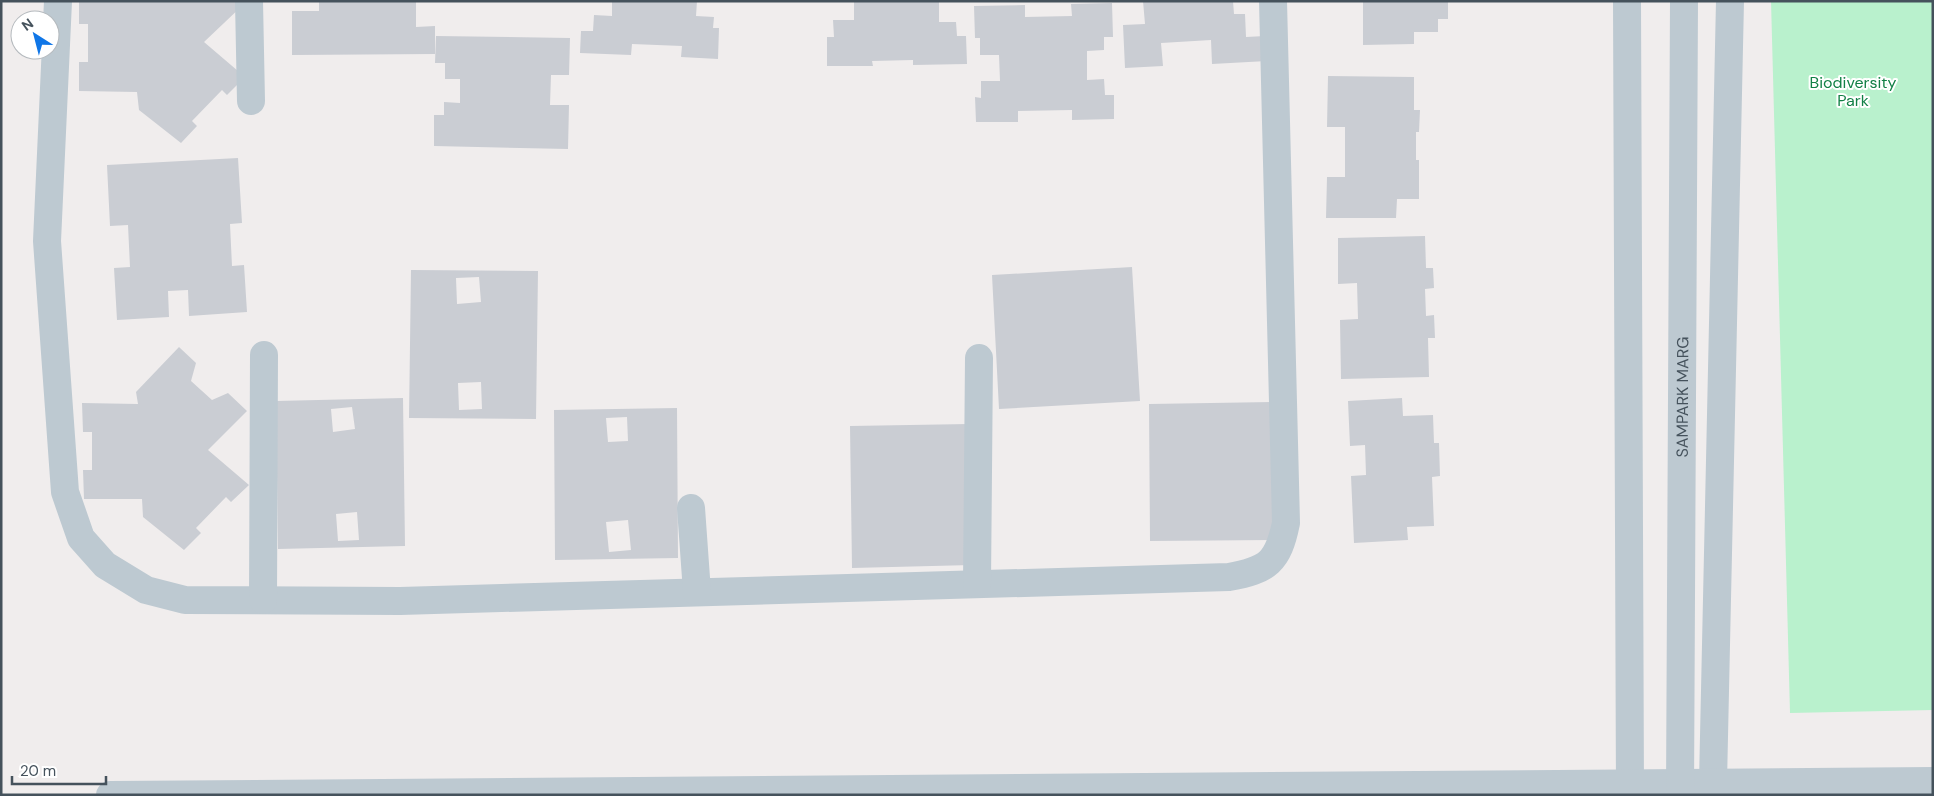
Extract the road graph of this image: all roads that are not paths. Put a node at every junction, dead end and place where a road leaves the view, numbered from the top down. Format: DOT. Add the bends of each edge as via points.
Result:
graph roads {
  1 [pos="58,1"];
  2 [pos="249,1"];
  3 [pos="1273,1"];
  4 [pos="1627,1"];
  5 [pos="1684,1"];
  6 [pos="1730,1"];
  7 [pos="251,101"];
  8 [pos="264,355"];
  9 [pos="979,358"];
  10 [pos="691,508"];
  11 [pos="977,584"];
  12 [pos="697,592"];
  13 [pos="263,600"];
  14 [pos="1933,781"];
  15 [pos="1713,783"];
  16 [pos="1630,790"];
  17 [pos="1680,790"];
  18 [pos="110,795"];
  1 -- 13 [label="street" via="47,241 65,492 81,538 105,565 146,590 185,600"];
  2 -- 7 [label="street"];
  3 -- 11 [label="street" via="1286,523 1281,548 1269,562 1252,573 1229,577"];
  4 -- 16 [label="street"];
  5 -- 17 [label="street, SAMPARK MARG"];
  6 -- 15 [label="street"];
  8 -- 13 [label="street"];
  9 -- 11 [label="street"];
  10 -- 12 [label="street"];
  11 -- 12 [label="street"];
  12 -- 13 [label="street" via="400,601"];
  14 -- 15 [label="street"];
  15 -- 17 [label="street"];
  16 -- 17 [label="street"];
  16 -- 18 [label="street"];
}
